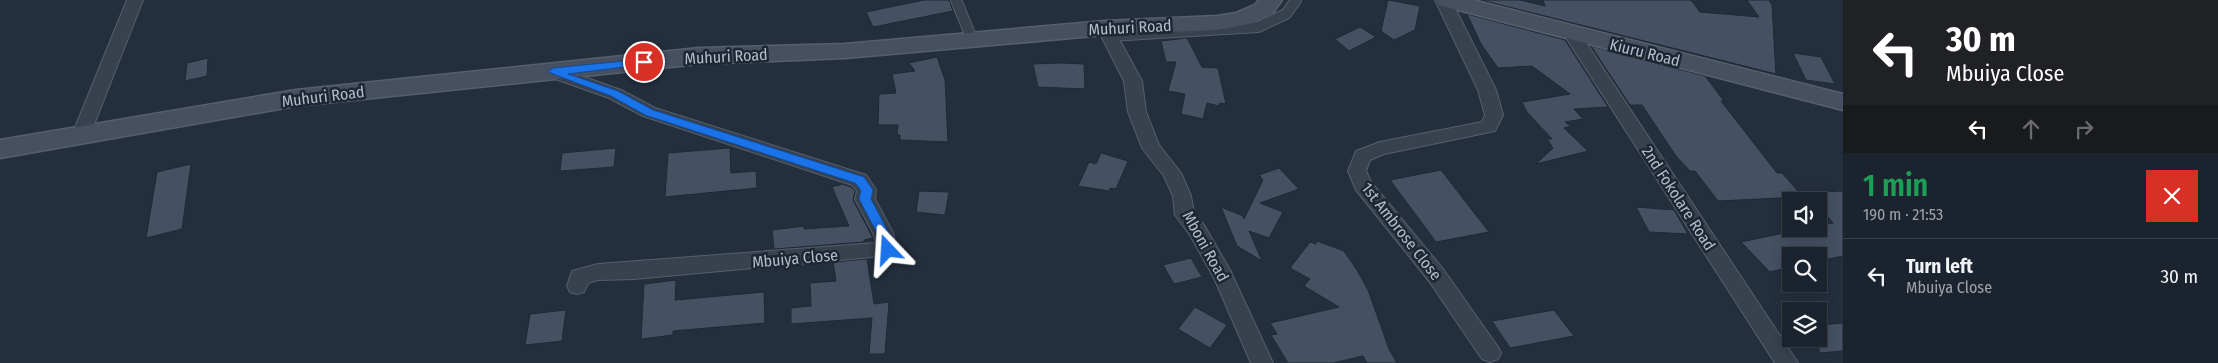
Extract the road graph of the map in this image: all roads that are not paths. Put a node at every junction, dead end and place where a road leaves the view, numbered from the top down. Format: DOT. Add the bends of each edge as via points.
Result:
graph roads {
  1 [pos="135,0"];
  2 [pos="956,0"];
  3 [pos="1271,0"];
  4 [pos="1296,0"];
  5 [pos="1443,0"];
  6 [pos="1447,0"];
  7 [pos="1571,33"];
  8 [pos="1110,38"];
  9 [pos="972,39"];
  10 [pos="553,72"];
  11 [pos="1843,102"];
  12 [pos="81,135"];
  13 [pos="0,149"];
  14 [pos="577,286"];
  15 [pos="1490,353"];
  16 [pos="1262,363"];
  17 [pos="1788,363"];
  1 -- 12 [label="street"];
  2 -- 9 [label="lane"];
  3 -- 8 [label="main road, Muhuri Road" via="1263,10 1241,19"];
  4 -- 8 [label="lane" via="1290,10 1274,22 1258,28"];
  5 -- 15 [label="street, 1st Ambrose Close" via="1486,90 1494,115 1489,127 1380,148 1362,156 1357,171 1364,185 1436,275"];
  6 -- 7 [label="main road, Kiuru Road"];
  7 -- 11 [label="main road, Kiuru Road"];
  7 -- 17 [label="street, 2nd Fokolare Road"];
  8 -- 9 [label="main road, Muhuri Road"];
  8 -- 16 [label="street, Mboni Road" via="1133,81 1137,112 1151,148 1172,173 1182,196 1185,215 1223,276"];
  9 -- 10 [label="main road, Muhuri Road" via="845,52 699,56"];
  10 -- 12 [label="main road, Muhuri Road" via="296,98"];
  10 -- 14 [label="street, Mbuiya Close" via="615,94 649,112 860,180 867,190 865,199 888,250 598,272 579,277"];
  12 -- 13 [label="main road, Muhuri Road"];
}
